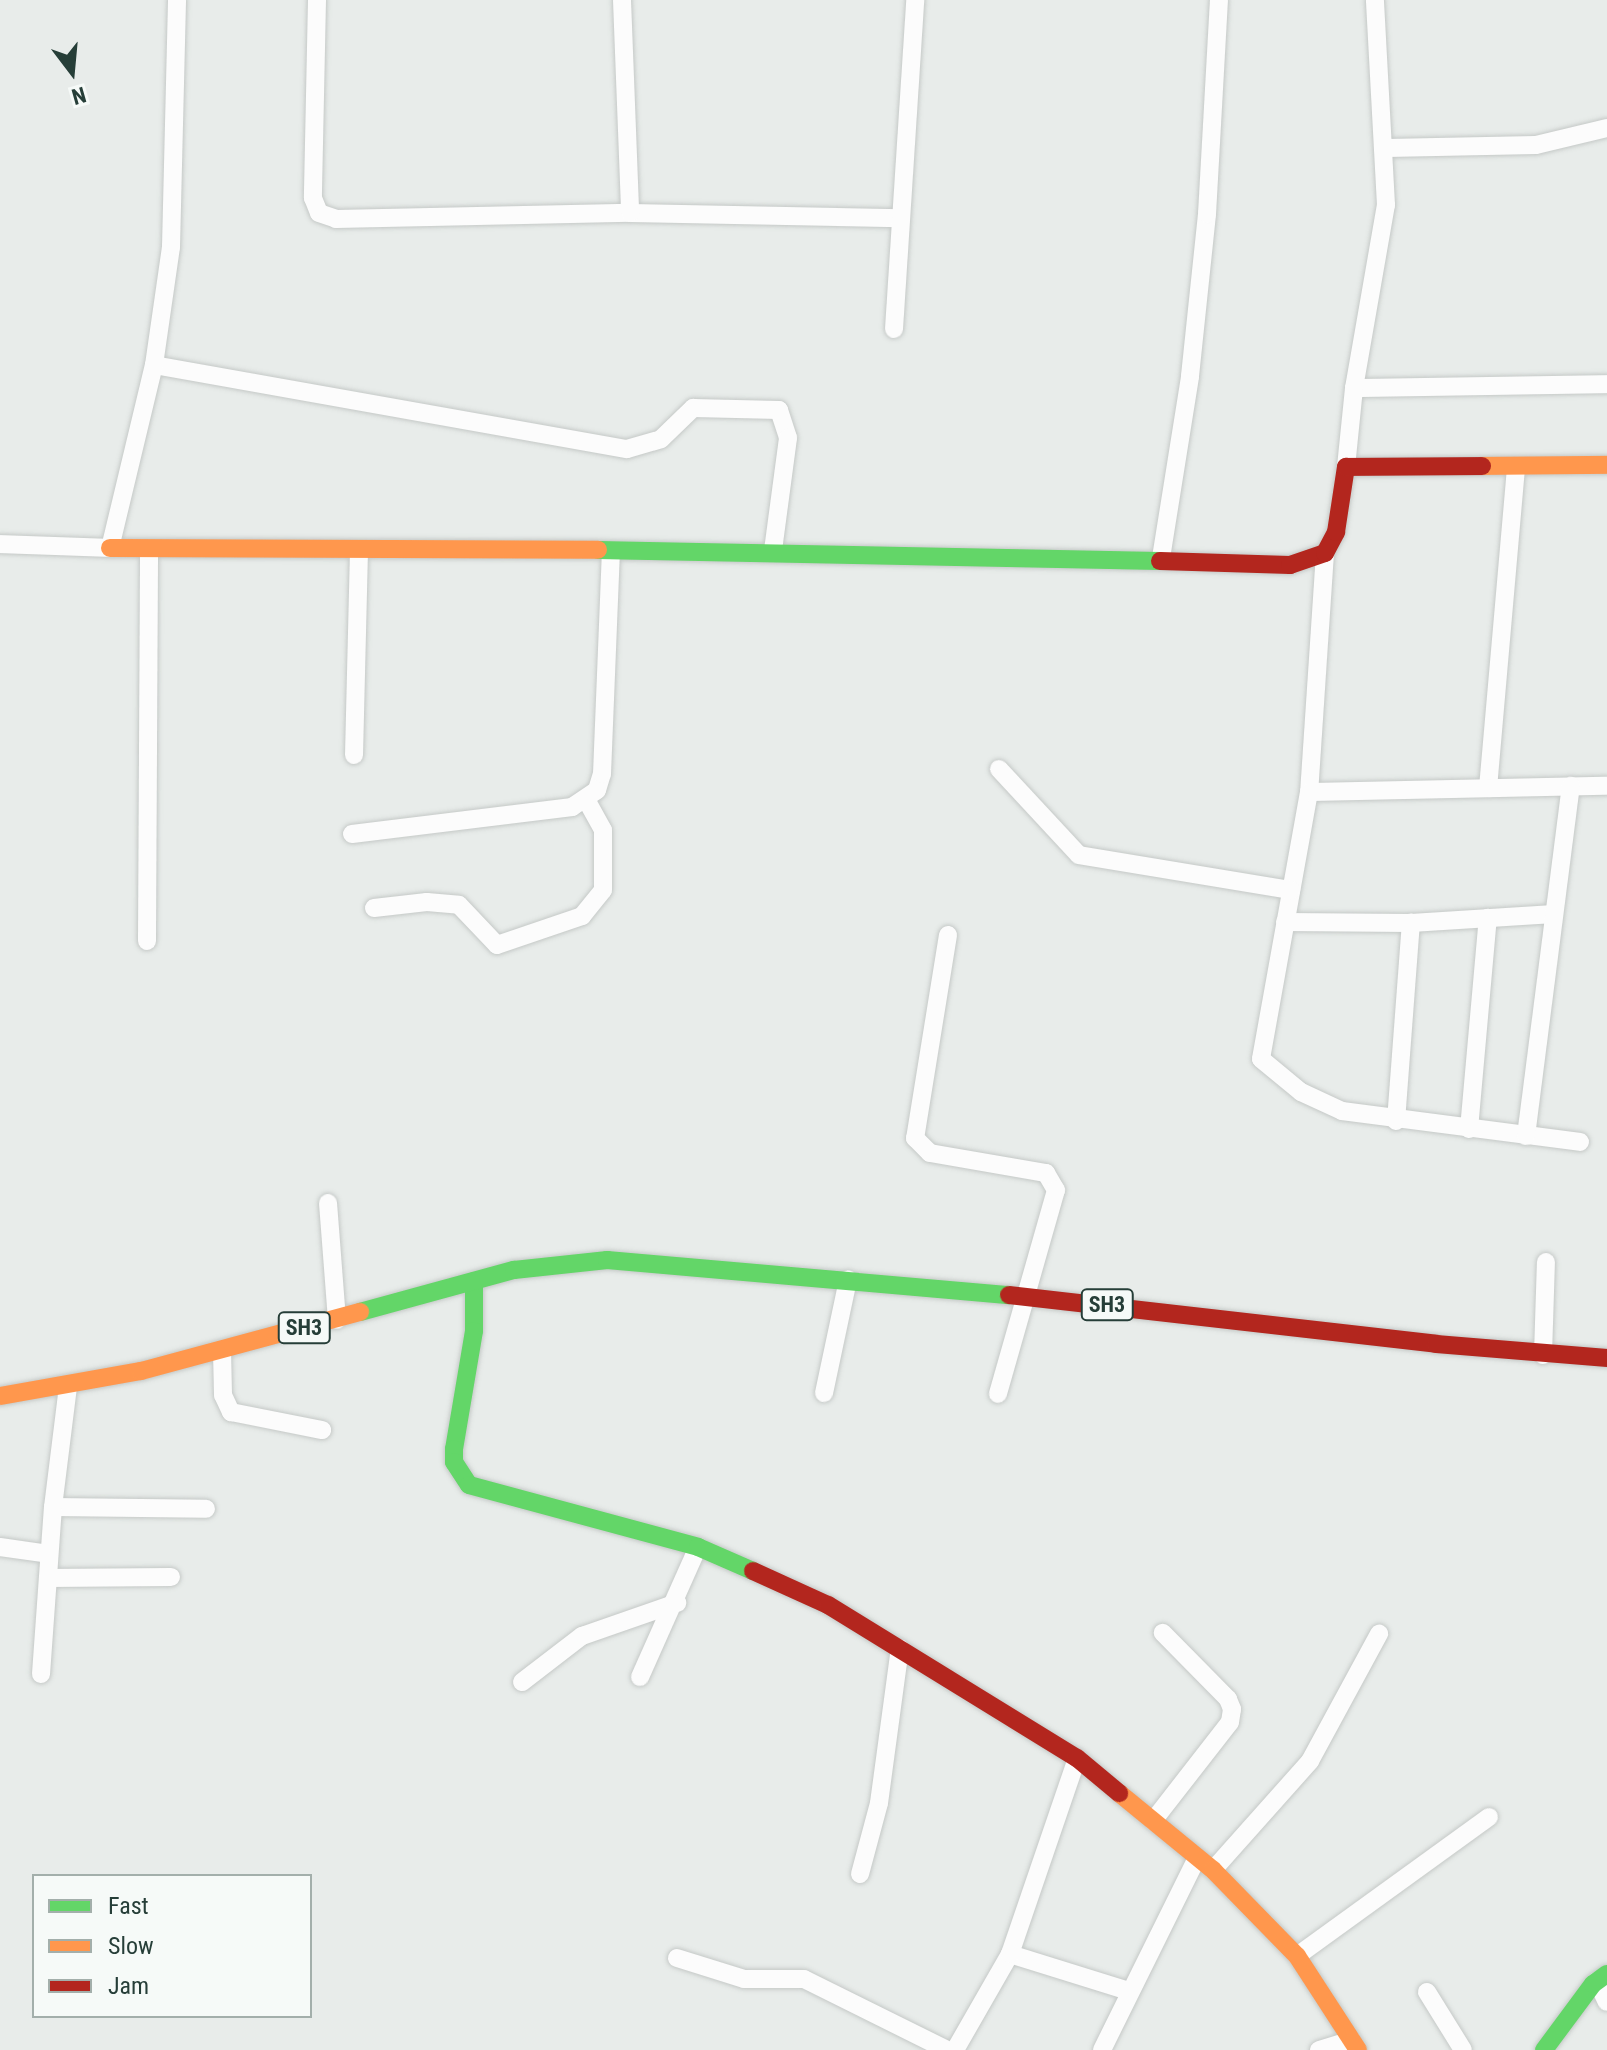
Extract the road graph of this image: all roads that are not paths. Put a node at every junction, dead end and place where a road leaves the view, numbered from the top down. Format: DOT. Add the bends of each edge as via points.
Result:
graph roads {
  1 [pos="177,0"];
  2 [pos="317,0"];
  3 [pos="622,0"];
  4 [pos="915,0"];
  5 [pos="1219,0"];
  6 [pos="1375,0"];
  7 [pos="1607,128"];
  8 [pos="1387,148"];
  9 [pos="630,213"];
  10 [pos="901,218"];
  11 [pos="894,329"];
  12 [pos="154,365"];
  13 [pos="1607,384"];
  14 [pos="1354,388"];
  15 [pos="1607,465"];
  16 [pos="1516,466"];
  17 [pos="1346,467"];
  18 [pos="0,544"];
  19 [pos="110,548"];
  20 [pos="149,550"];
  21 [pos="359,551"];
  22 [pos="773,551"];
  23 [pos="611,552"];
  24 [pos="1325,553"];
  25 [pos="1161,558"];
  26 [pos="354,755"];
  27 [pos="999,769"];
  28 [pos="1571,786"];
  29 [pos="1607,786"];
  30 [pos="1488,788"];
  31 [pos="1309,792"];
  32 [pos="587,801"];
  33 [pos="352,834"];
  34 [pos="1291,890"];
  35 [pos="374,908"];
  36 [pos="1554,914"];
  37 [pos="1488,918"];
  38 [pos="1285,922"];
  39 [pos="1411,923"];
  40 [pos="948,935"];
  41 [pos="147,941"];
  42 [pos="1396,1121"];
  43 [pos="1469,1129"];
  44 [pos="1526,1136"];
  45 [pos="1580,1142"];
  46 [pos="328,1203"];
  47 [pos="1546,1262"];
  48 [pos="848,1280"];
  49 [pos="474,1281"];
  50 [pos="1024,1296"];
  51 [pos="337,1320"];
  52 [pos="222,1350"];
  53 [pos="1543,1355"];
  54 [pos="1607,1358"];
  55 [pos="68,1386"];
  56 [pos="824,1393"];
  57 [pos="998,1394"];
  58 [pos="0,1396"];
  59 [pos="322,1430"];
  60 [pos="53,1507"];
  61 [pos="206,1509"];
  62 [pos="0,1547"];
  63 [pos="698,1547"];
  64 [pos="49,1554"];
  65 [pos="171,1577"];
  66 [pos="48,1578"];
  67 [pos="677,1603"];
  68 [pos="1163,1633"];
  69 [pos="1379,1634"];
  70 [pos="900,1648"];
  71 [pos="41,1674"];
  72 [pos="640,1677"];
  73 [pos="522,1682"];
  74 [pos="1077,1758"];
  75 [pos="1489,1817"];
  76 [pos="1153,1821"];
  77 [pos="1197,1858"];
  78 [pos="1213,1870"];
  79 [pos="860,1874"];
  80 [pos="1010,1954"];
  81 [pos="1297,1956"];
  82 [pos="677,1958"];
  83 [pos="1602,1977"];
  84 [pos="1129,1991"];
  85 [pos="1427,1992"];
  86 [pos="1607,2002"];
  87 [pos="1355,2045"];
  88 [pos="947,2050"];
  89 [pos="955,2050"];
  90 [pos="1102,2050"];
  91 [pos="1319,2050"];
  92 [pos="1463,2050"];
  93 [pos="1544,2050"];
  1 -- 12 [label="street" via="173,215"];
  2 -- 9 [label="street" via="313,198 319,213 336,219"];
  3 -- 9 [label="street"];
  4 -- 10 [label="street"];
  5 -- 25 [label="street" via="1204,244"];
  6 -- 8 [label="street"];
  7 -- 8 [label="street" via="1536,145"];
  8 -- 14 [label="street" via="1383,234"];
  9 -- 10 [label="street"];
  10 -- 11 [label="street"];
  12 -- 19 [label="street"];
  12 -- 22 [label="street" via="627,449 661,439 693,408 779,410 788,438"];
  13 -- 14 [label="street"];
  14 -- 17 [label="street"];
  15 -- 16 [label="street"];
  16 -- 17 [label="street"];
  16 -- 30 [label="street"];
  17 -- 24 [label="street" via="1336,532"];
  18 -- 19 [label="street"];
  19 -- 20 [label="street"];
  20 -- 21 [label="street"];
  20 -- 41 [label="street"];
  21 -- 23 [label="street"];
  21 -- 26 [label="street"];
  22 -- 23 [label="street"];
  22 -- 25 [label="street"];
  23 -- 32 [label="street" via="602,774"];
  24 -- 25 [label="street" via="1290,565"];
  24 -- 31 [label="street"];
  27 -- 34 [label="street" via="1079,855"];
  28 -- 29 [label="street"];
  28 -- 30 [label="street"];
  28 -- 36 [label="street"];
  30 -- 31 [label="street"];
  31 -- 34 [label="street"];
  32 -- 33 [label="street"];
  32 -- 35 [label="street" via="603,830 603,890 582,916 497,945 459,905 427,902"];
  34 -- 38 [label="street"];
  36 -- 37 [label="street"];
  36 -- 44 [label="street"];
  37 -- 39 [label="street"];
  37 -- 43 [label="street"];
  38 -- 39 [label="street"];
  38 -- 42 [label="street" via="1261,1059 1327,1107"];
  39 -- 42 [label="street"];
  40 -- 50 [label="street" via="915,1138 930,1153 1046,1173 1054,1180 1056,1190"];
  42 -- 43 [label="street"];
  43 -- 44 [label="street"];
  44 -- 45 [label="street"];
  46 -- 51 [label="street"];
  47 -- 53 [label="street"];
  48 -- 49 [label="street, SH3" via="607,1260 551,1264"];
  48 -- 50 [label="street, SH3"];
  48 -- 56 [label="street"];
  49 -- 51 [label="street, SH3"];
  49 -- 63 [label="street" via="474,1331 454,1449 460,1474 484,1491"];
  50 -- 53 [label="street, SH3"];
  50 -- 57 [label="street"];
  51 -- 52 [label="street, SH3"];
  52 -- 55 [label="street, SH3"];
  52 -- 59 [label="street" via="223,1395 231,1412"];
  53 -- 54 [label="street, SH3"];
  55 -- 58 [label="street, SH3"];
  55 -- 60 [label="street"];
  60 -- 61 [label="street"];
  60 -- 64 [label="street"];
  62 -- 64 [label="street"];
  63 -- 67 [label="street"];
  63 -- 70 [label="street" via="828,1605"];
  64 -- 66 [label="street"];
  65 -- 66 [label="street"];
  66 -- 71 [label="street"];
  67 -- 72 [label="street"];
  67 -- 73 [label="street" via="582,1636"];
  68 -- 76 [label="street" via="1232,1709 1230,1722"];
  69 -- 78 [label="street" via="1310,1761"];
  70 -- 74 [label="street"];
  70 -- 79 [label="street" via="879,1803"];
  74 -- 76 [label="street"];
  74 -- 80 [label="street"];
  75 -- 81 [label="street"];
  76 -- 77 [label="street"];
  77 -- 78 [label="street"];
  77 -- 84 [label="street"];
  78 -- 81 [label="street"];
  80 -- 84 [label="street"];
  80 -- 89 [label="street"];
  81 -- 87 [label="street"];
  82 -- 88 [label="street" via="744,1979 804,1979"];
  83 -- 86 [label="street"];
  83 -- 93 [label="street"];
  84 -- 90 [label="street"];
  85 -- 92 [label="street"];
  87 -- 91 [label="street"];
}
